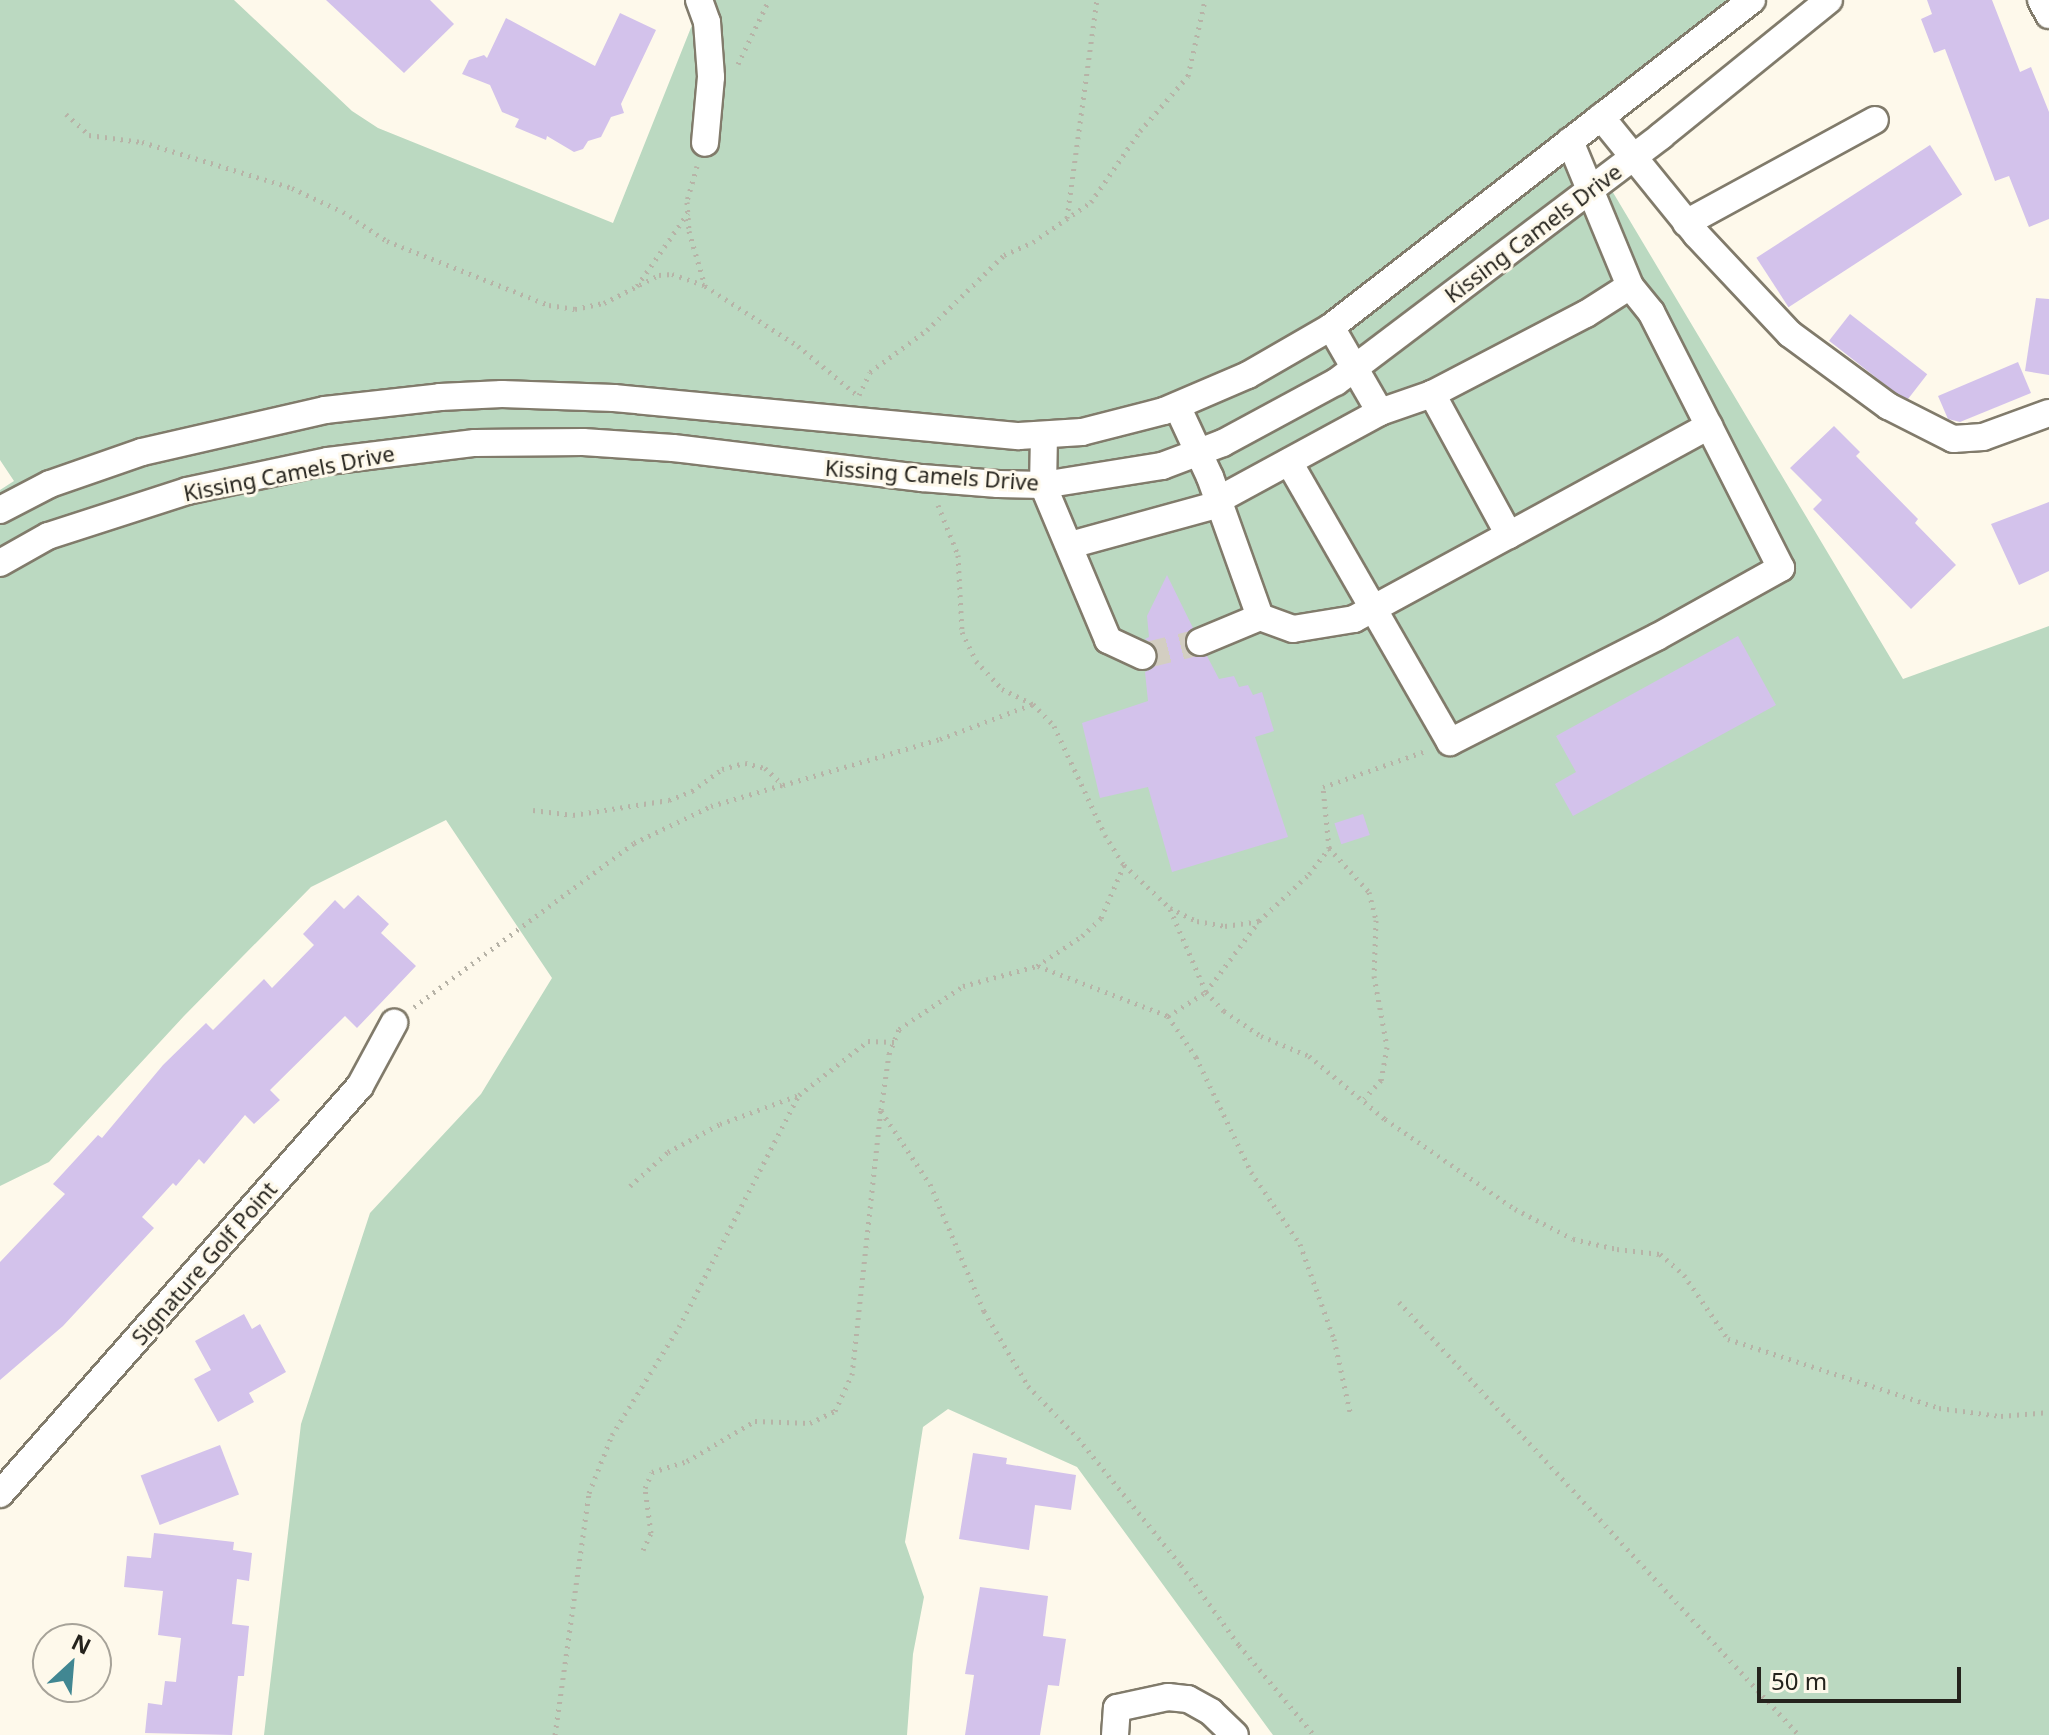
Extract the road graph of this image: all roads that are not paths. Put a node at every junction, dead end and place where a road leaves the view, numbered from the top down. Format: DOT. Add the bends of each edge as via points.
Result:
graph roads {
  1 [pos="699,0"];
  2 [pos="1752,0"];
  3 [pos="1829,0"];
  4 [pos="2041,0"];
  5 [pos="2049,15"];
  6 [pos="1601,117"];
  7 [pos="1875,120"];
  8 [pos="1570,141"];
  9 [pos="705,143"];
  10 [pos="1631,158"];
  11 [pos="1592,188"];
  12 [pos="1686,223"];
  13 [pos="1630,286"];
  14 [pos="1331,327"];
  15 [pos="1353,369"];
  16 [pos="1432,394"];
  17 [pos="1177,406"];
  18 [pos="1380,412"];
  19 [pos="2049,413"];
  20 [pos="1709,426"];
  21 [pos="1044,435"];
  22 [pos="1199,453"];
  23 [pos="1289,462"];
  24 [pos="1043,485"];
  25 [pos="1219,502"];
  26 [pos="0,510"];
  27 [pos="1509,535"];
  28 [pos="1070,545"];
  29 [pos="0,563"];
  30 [pos="1372,609"];
  31 [pos="1260,617"];
  32 [pos="1200,642"];
  33 [pos="1143,656"];
  34 [pos="394,1023"];
  35 [pos="0,1494"];
  36 [pos="1115,1735"];
  37 [pos="1235,1735"];
  1 -- 9 [label="street" via="707,22 711,77"];
  2 -- 6 [label="street, Kissing Camels Drive"];
  3 -- 10 [label="street, Kissing Camels Drive"];
  4 -- 5 [label="street"];
  6 -- 8 [label="street, Kissing Camels Drive"];
  6 -- 10 [label="street"];
  7 -- 12 [label="street"];
  8 -- 11 [label="street"];
  8 -- 14 [label="street, Kissing Camels Drive"];
  10 -- 11 [label="street, Kissing Camels Drive"];
  10 -- 12 [label="street"];
  11 -- 13 [label="street"];
  11 -- 15 [label="street, Kissing Camels Drive"];
  12 -- 19 [label="street" via="1790,334 1888,406 1953,439 1983,437"];
  13 -- 16 [label="street"];
  13 -- 20 [label="street" via="1651,312"];
  14 -- 15 [label="street"];
  14 -- 17 [label="street, Kissing Camels Drive" via="1248,375"];
  15 -- 18 [label="street"];
  15 -- 22 [label="street, Kissing Camels Drive"];
  16 -- 18 [label="street"];
  16 -- 27 [label="street"];
  17 -- 21 [label="street, Kissing Camels Drive" via="1082,432"];
  17 -- 22 [label="street"];
  18 -- 23 [label="street"];
  20 -- 27 [label="street"];
  20 -- 30 [label="street" via="1781,568 1657,637 1450,742"];
  21 -- 24 [label="street"];
  21 -- 26 [label="street, Kissing Camels Drive" via="948,432 614,398 440,397 325,410 142,452 50,484"];
  22 -- 24 [label="street, Kissing Camels Drive" via="1162,466"];
  22 -- 25 [label="street"];
  23 -- 25 [label="street"];
  23 -- 30 [label="street"];
  24 -- 28 [label="street"];
  24 -- 29 [label="street, Kissing Camels Drive" via="922,478 673,448 475,443 328,461 187,491 48,536"];
  25 -- 28 [label="street"];
  25 -- 31 [label="street"];
  27 -- 30 [label="street"];
  28 -- 33 [label="street" via="1108,640"];
  30 -- 31 [label="street" via="1354,619 1293,629"];
  31 -- 32 [label="street"];
  34 -- 35 [label="street, Signature Golf Point" via="360,1086"];
  36 -- 37 [label="street" via="1117,1708 1168,1697 1188,1699 1211,1712"];
}
